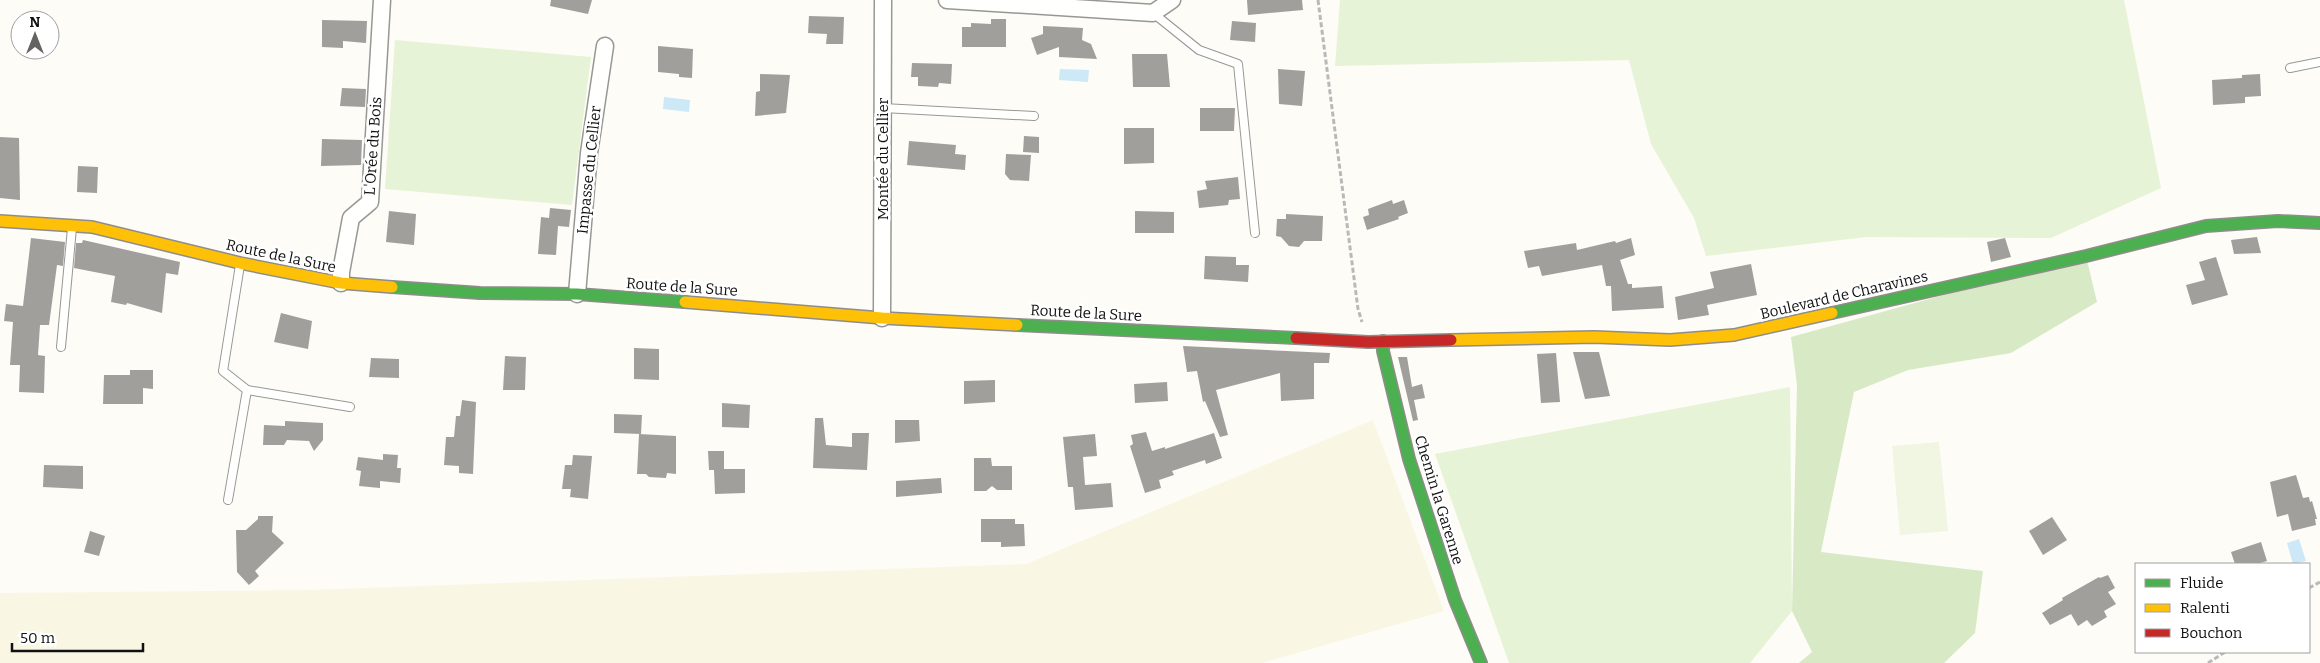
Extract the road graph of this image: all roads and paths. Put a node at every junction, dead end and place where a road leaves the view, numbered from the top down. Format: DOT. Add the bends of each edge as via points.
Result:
graph roads {
  1 [pos="382,0"];
  2 [pos="884,0"];
  3 [pos="947,0"];
  4 [pos="1172,0"];
  5 [pos="1318,0"];
  6 [pos="1153,13"];
  7 [pos="605,46"];
  8 [pos="2320,62"];
  9 [pos="2290,68"];
  10 [pos="883,108"];
  11 [pos="1034,116"];
  12 [pos="0,221"];
  13 [pos="2320,223"];
  14 [pos="72,226"];
  15 [pos="1255,233"];
  16 [pos="240,263"];
  17 [pos="341,283"];
  18 [pos="577,294"];
  19 [pos="882,318"];
  20 [pos="1383,341"];
  21 [pos="1368,342"];
  22 [pos="61,347"];
  23 [pos="246,390"];
  24 [pos="350,407"];
  25 [pos="228,500"];
  26 [pos="2223,653"];
  27 [pos="1481,663"];
  28 [pos="2208,663"];
  1 -- 17 [label="street, L'Orée du Bois" via="370,202 351,218"];
  2 -- 10 [label="street, Montée du Cellier"];
  3 -- 6 [label="street"];
  4 -- 6 [label="street"];
  5 -- 21 [label="path" via="1358,309"];
  6 -- 15 [label="lane" via="1199,50 1238,64"];
  7 -- 18 [label="street, Impasse du Cellier" via="589,153"];
  8 -- 9 [label="lane"];
  10 -- 11 [label="lane"];
  10 -- 19 [label="street, Montée du Cellier"];
  12 -- 14 [label="main road, Route de la Sure"];
  13 -- 20 [label="main road, Boulevard de Charavines" via="2278,221 2206,226 1734,335 1670,340"];
  14 -- 16 [label="main road, Route de la Sure" via="92,227"];
  14 -- 22 [label="lane"];
  16 -- 17 [label="main road, Route de la Sure"];
  16 -- 23 [label="lane" via="223,371"];
  17 -- 18 [label="main road, Route de la Sure" via="480,293"];
  18 -- 19 [label="main road, Route de la Sure"];
  19 -- 21 [label="main road, Route de la Sure"];
  20 -- 21 [label="main road, Boulevard de Charavines"];
  20 -- 27 [label="main road, Chemin la Garenne" via="1409,459 1454,600"];
  23 -- 24 [label="lane"];
  23 -- 25 [label="lane"];
  26 -- 28 [label="path"];
}
